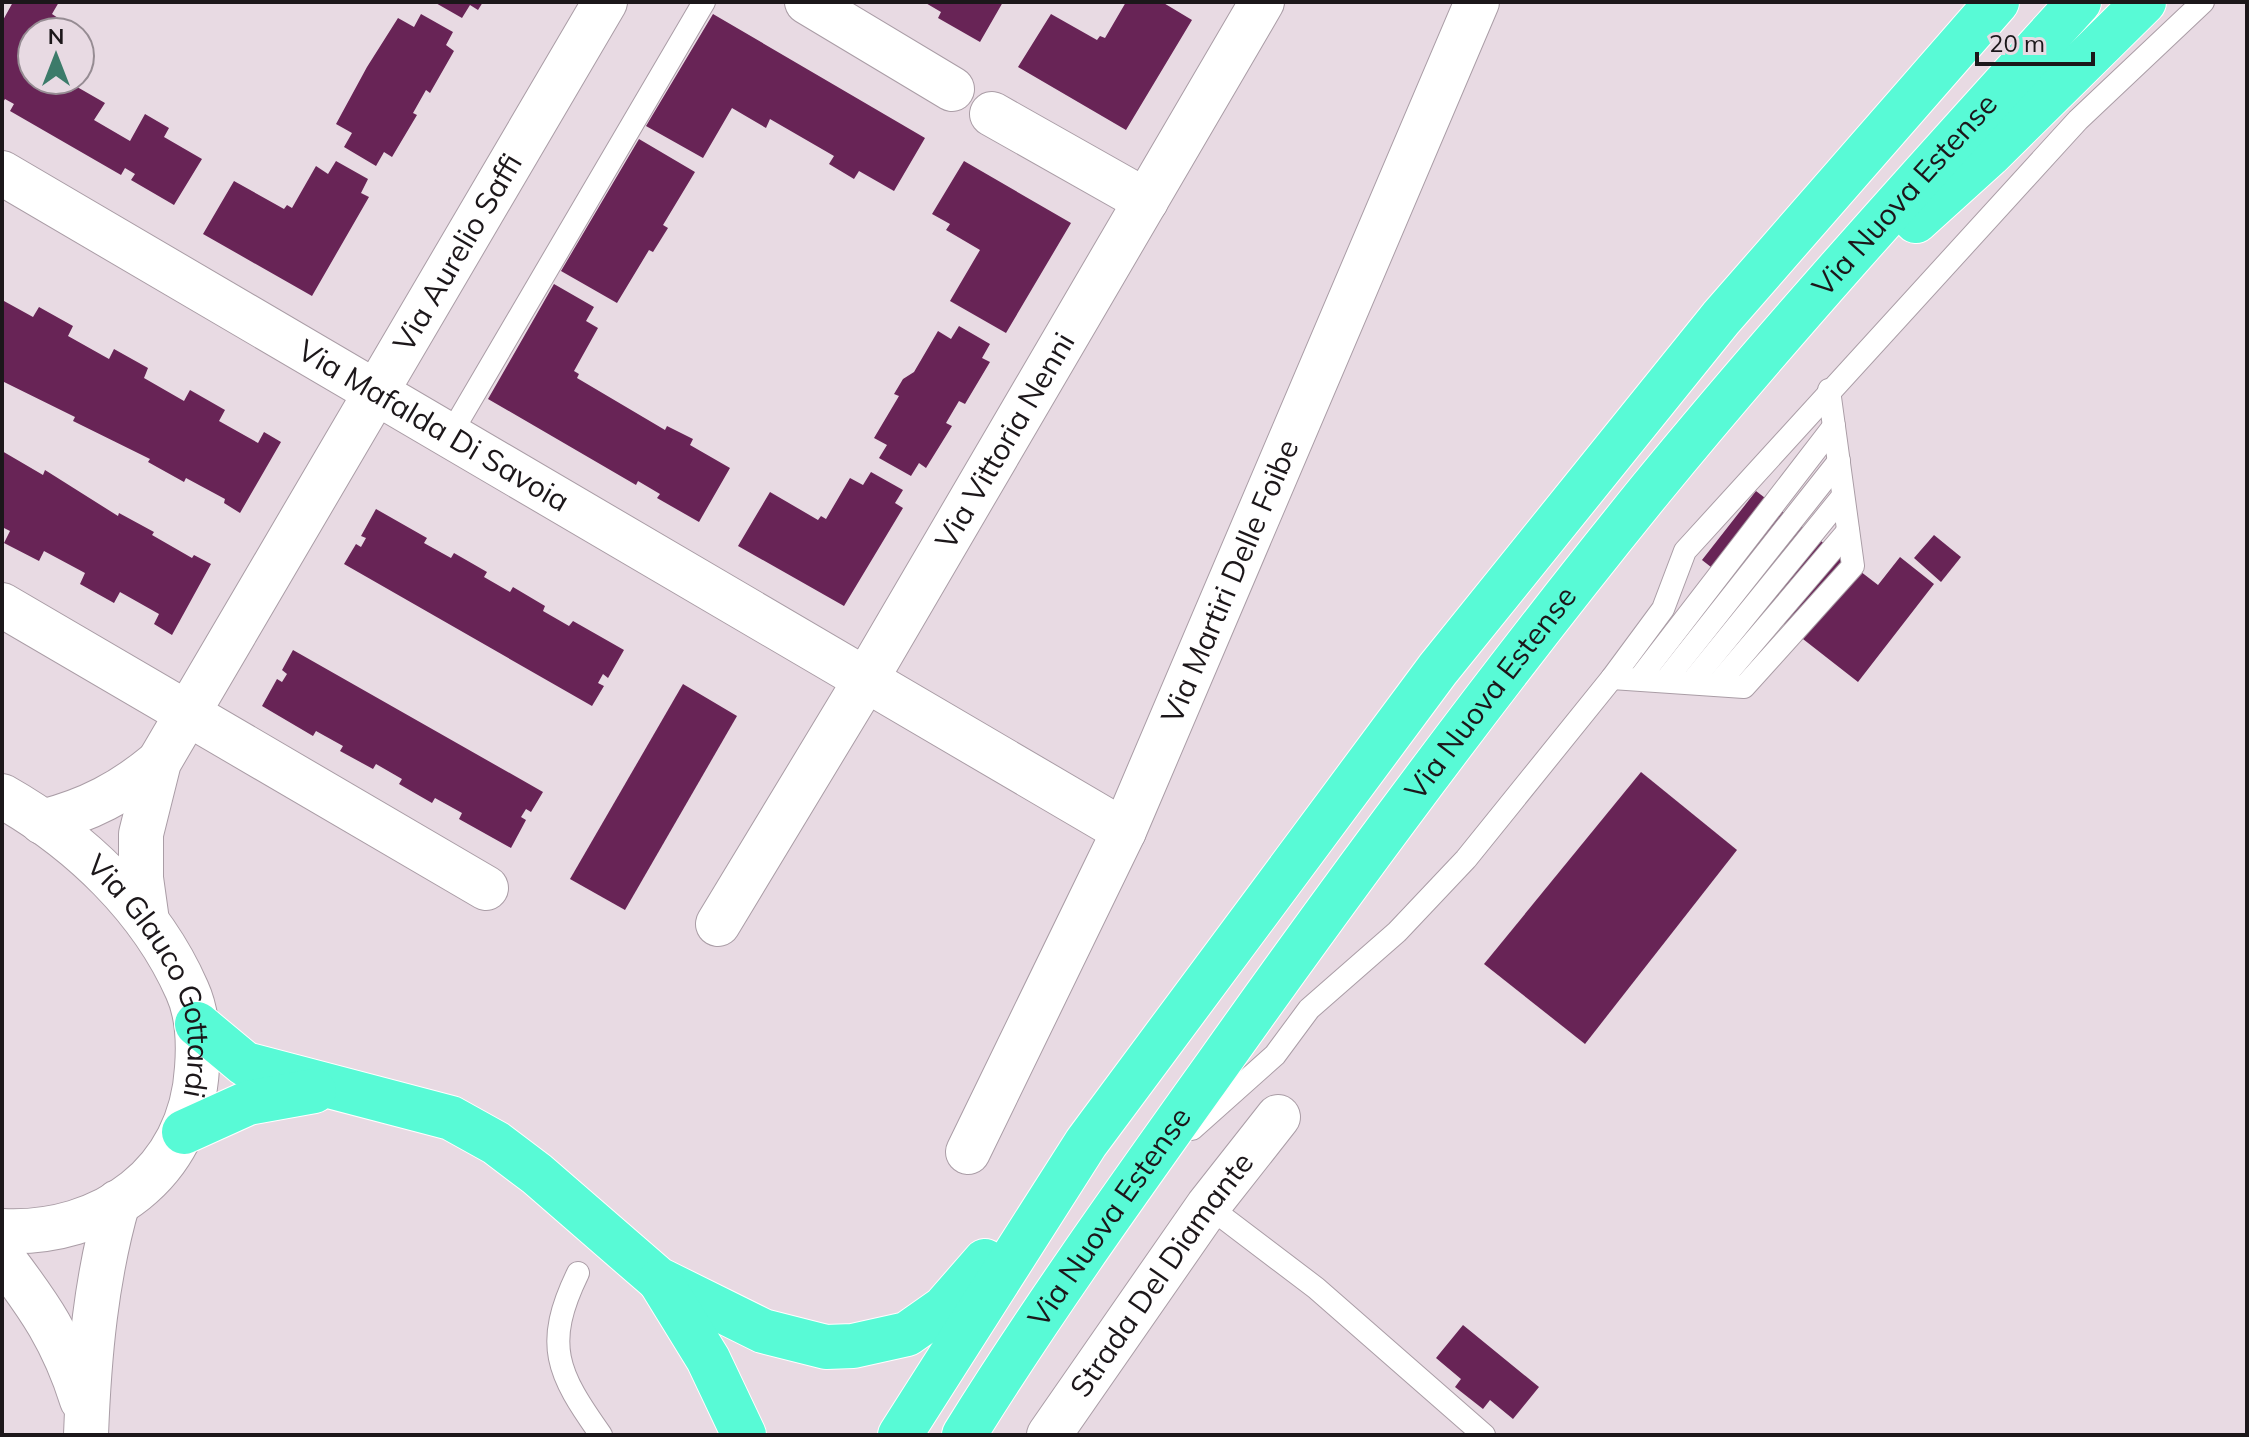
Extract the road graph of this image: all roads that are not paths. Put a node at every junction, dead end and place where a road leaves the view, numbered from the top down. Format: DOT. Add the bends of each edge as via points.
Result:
graph roads {
  1 [pos="605,2"];
  2 [pos="704,2"];
  3 [pos="807,2"];
  4 [pos="1262,2"];
  5 [pos="1477,2"];
  6 [pos="1966,2"];
  7 [pos="1997,2"];
  8 [pos="2079,2"];
  9 [pos="2144,2"];
  10 [pos="2203,2"];
  11 [pos="952,89"];
  12 [pos="992,114"];
  13 [pos="2,173"];
  14 [pos="1146,201"];
  15 [pos="1721,318"];
  16 [pos="1765,355"];
  17 [pos="1829,390"];
  18 [pos="377,392"];
  19 [pos="1834,426"];
  20 [pos="450,435"];
  21 [pos="1839,461"];
  22 [pos="1843,496"];
  23 [pos="2,605"];
  24 [pos="1612,678"];
  25 [pos="1639,679"];
  26 [pos="865,681"];
  27 [pos="1665,681"];
  28 [pos="1691,683"];
  29 [pos="189,713"];
  30 [pos="159,762"];
  31 [pos="2,796"];
  32 [pos="42,822"];
  33 [pos="1124,831"];
  34 [pos="486,888"];
  35 [pos="147,921"];
  36 [pos="718,924"];
  37 [pos="197,1024"];
  38 [pos="338,1088"];
  39 [pos="1278,1117"];
  40 [pos="184,1132"];
  41 [pos="1086,1143"];
  42 [pos="968,1152"];
  43 [pos="118,1202"];
  44 [pos="1208,1206"];
  45 [pos="2,1231"];
  46 [pos="2,1257"];
  47 [pos="1078,1260"];
  48 [pos="578,1273"];
  49 [pos="658,1279"];
  50 [pos="86,1426"];
  51 [pos="601,1435"];
  52 [pos="744,1435"];
  53 [pos="900,1435"];
  54 [pos="964,1435"];
  55 [pos="1049,1435"];
  56 [pos="1484,1435"];
  1 -- 18 [label="street, Via Aurelio Saffi"];
  2 -- 20 [label="lane"];
  3 -- 11 [label="street"];
  4 -- 14 [label="street, Via Vittoria Nenni"];
  5 -- 33 [label="street, Via Martiri Delle Foibe"];
  6 -- 15 [label="highway"];
  7 -- 15 [label="highway, Via Nuova Estense"];
  8 -- 16 [label="highway, Via Nuova Estense"];
  9 -- 16 [label="highway" via="1989,155"];
  10 -- 17 [label="lane" via="2078,120"];
  12 -- 14 [label="street"];
  13 -- 18 [label="street, Via Mafalda Di Savoia"];
  14 -- 26 [label="street, Via Vittoria Nenni"];
  15 -- 41 [label="highway, Via Nuova Estense" via="1438,669"];
  16 -- 47 [label="highway, Via Nuova Estense" via="1484,698"];
  17 -- 19 [label="lane"];
  17 -- 24 [label="lane" via="1685,551 1663,609"];
  18 -- 20 [label="street, Via Mafalda Di Savoia"];
  18 -- 29 [label="street, Via Aurelio Saffi"];
  19 -- 21 [label="lane"];
  19 -- 25 [label="lane"];
  20 -- 26 [label="street, Via Mafalda Di Savoia"];
  21 -- 22 [label="lane"];
  21 -- 27 [label="lane"];
  22 -- 28 [label="lane"];
  22 -- 28 [label="lane" via="1848,531 1717,685"];
  23 -- 29 [label="street"];
  24 -- 25 [label="lane"];
  24 -- 47 [label="lane" via="1466,859 1397,932 1309,1009 1275,1055 1202,1118"];
  25 -- 27 [label="lane"];
  26 -- 33 [label="street, Via Mafalda Di Savoia"];
  26 -- 36 [label="street"];
  27 -- 28 [label="lane"];
  29 -- 30 [label="street, Via Aurelio Saffi"];
  29 -- 34 [label="street"];
  30 -- 32 [label="street, Via Aurelio Saffi" via="109,799"];
  30 -- 35 [label="street, Via Aurelio Saffi" via="141,834"];
  31 -- 32 [label="street, Via Glauco Gottardi"];
  32 -- 35 [label="street, Via Glauco Gottardi" via="113,882"];
  33 -- 42 [label="street, Via Martiri Delle Foibe"];
  35 -- 37 [label="street, Via Glauco Gottardi" via="188,992"];
  37 -- 38 [label="highway" via="245,1064"];
  37 -- 40 [label="street, Via Glauco Gottardi" via="196,1086"];
  38 -- 40 [label="highway" via="273,1096 215,1115"];
  38 -- 49 [label="highway" via="451,1118 496,1143"];
  39 -- 44 [label="street, Strada Del Diamante"];
  40 -- 43 [label="street, Via Glauco Gottardi" via="159,1170"];
  41 -- 49 [label="highway" via="944,1308 907,1334 853,1346 801,1342 763,1331"];
  41 -- 53 [label="highway, Via Nuova Estense"];
  43 -- 45 [label="street, Via Glauco Gottardi" via="67,1226"];
  43 -- 50 [label="street" via="100,1277"];
  44 -- 55 [label="street, Strada Del Diamante"];
  44 -- 56 [label="lane" via="1316,1288"];
  46 -- 50 [label="street" via="48,1317 70,1363"];
  47 -- 54 [label="highway, Via Nuova Estense"];
  48 -- 51 [label="lane" via="561,1307 560,1364 566,1383"];
  49 -- 52 [label="highway" via="708,1359"];
}
